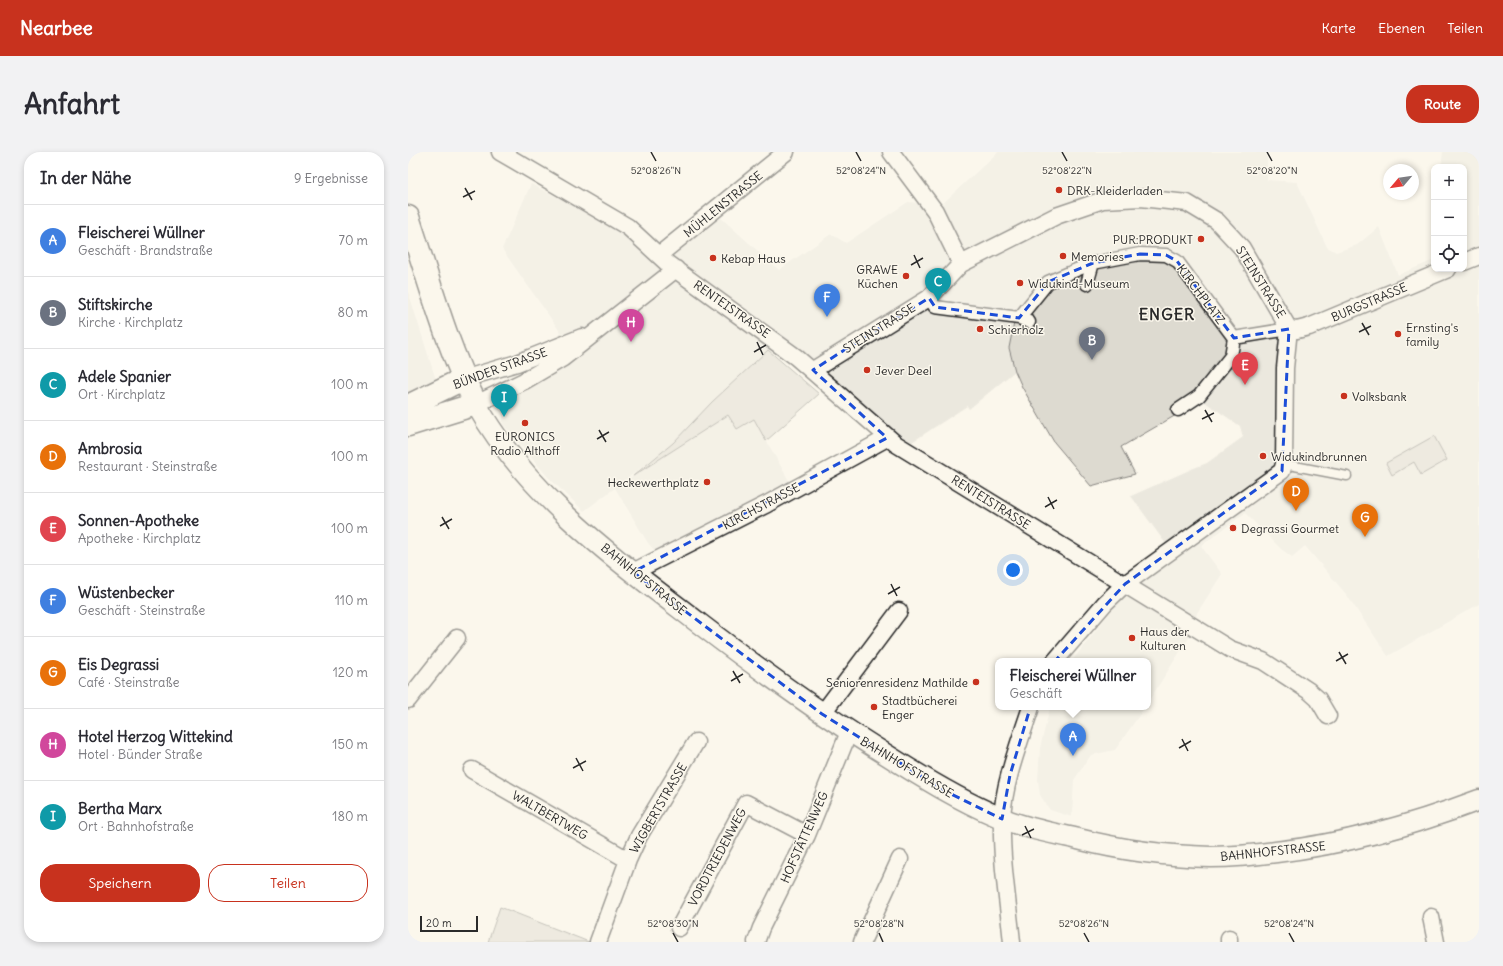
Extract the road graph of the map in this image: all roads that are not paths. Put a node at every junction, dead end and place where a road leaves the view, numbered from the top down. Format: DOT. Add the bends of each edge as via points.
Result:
graph roads {
  1 [pos="500,152"];
  2 [pos="786,152"];
  3 [pos="891,152"];
  4 [pos="408,217"];
  5 [pos="1479,256"];
  6 [pos="1467,261"];
  7 [pos="668,263"];
  8 [pos="1093,263"];
  9 [pos="961,264"];
  10 [pos="1441,272"];
  11 [pos="1087,284"];
  12 [pos="929,298"];
  13 [pos="1289,329"];
  14 [pos="594,332"];
  15 [pos="1234,338"];
  16 [pos="813,370"];
  17 [pos="463,379"];
  18 [pos="476,404"];
  19 [pos="408,406"];
  20 [pos="1178,410"];
  21 [pos="408,425"];
  22 [pos="887,438"];
  23 [pos="1284,464"];
  24 [pos="1347,476"];
  25 [pos="633,572"];
  26 [pos="1125,584"];
  27 [pos="899,611"];
  28 [pos="457,638"];
  29 [pos="1059,658"];
  30 [pos="408,700"];
  31 [pos="1030,710"];
  32 [pos="822,714"];
  33 [pos="1328,716"];
  34 [pos="849,732"];
  35 [pos="696,742"];
  36 [pos="472,770"];
  37 [pos="1479,800"];
  38 [pos="1002,819"];
  39 [pos="807,835"];
  40 [pos="900,859"];
  41 [pos="628,860"];
  42 [pos="1431,917"];
  43 [pos="679,928"];
  44 [pos="598,942"];
  45 [pos="756,942"];
  46 [pos="862,942"];
  47 [pos="1012,942"];
  48 [pos="1436,942"];
  1 -- 7 [label="street, RENTEISTRASSE" via="628,227"];
  2 -- 7 [label="street, MÜHLENSTRASSE"];
  3 -- 9 [label="street" via="934,211"];
  4 -- 17 [label="main road, BAHNHOFSTRASSE"];
  5 -- 6 [label="street"];
  7 -- 14 [label="street, BÜNDER STRASSE"];
  7 -- 16 [label="street, RENTEISTRASSE"];
  8 -- 11 [label="street"];
  8 -- 12 [label="street, KIRCHPLATZ" via="1048,282 1024,320 935,307"];
  8 -- 15 [label="street, KIRCHPLATZ" via="1140,254 1166,255 1176,261"];
  9 -- 12 [label="street, STEINSTRASSE"];
  9 -- 13 [label="street, STEINSTRASSE" via="1056,216 1103,200 1141,198 1187,203 1217,222 1242,248"];
  10 -- 13 [label="street, BURGSTRASSE" via="1309,327"];
  12 -- 16 [label="street, STEINSTRASSE"];
  13 -- 15 [label="street"];
  13 -- 23 [label="street, STEINSTRASSE" via="1285,376"];
  14 -- 17 [label="street, BÜNDER STRASSE" via="516,363"];
  14 -- 18 [label="street, BÜNDER STRASSE" via="563,358 524,381"];
  15 -- 20 [label="street" via="1231,356 1199,396"];
  16 -- 22 [label="street, RENTEISTRASSE"];
  17 -- 18 [label="main road, BAHNHOFSTRASSE"];
  17 -- 19 [label="main road, BÜNDER STRASSE"];
  18 -- 21 [label="main road, BÜNDER STRASSE"];
  18 -- 25 [label="street, BAHNHOFSTRASSE" via="492,433 539,491"];
  22 -- 25 [label="street, KIRCHSTRASSE"];
  22 -- 26 [label="street, RENTEISTRASSE"];
  23 -- 24 [label="lane"];
  23 -- 26 [label="street" via="1280,473"];
  25 -- 32 [label="street, BAHNHOFSTRASSE" via="736,652"];
  26 -- 29 [label="street" via="1105,603"];
  26 -- 33 [label="street, RENTEISTRASSE" via="1230,649 1263,661 1300,685 1318,699"];
  27 -- 32 [label="street"];
  28 -- 30 [label="street"];
  31 -- 38 [label="street" via="1010,776"];
  32 -- 34 [label="street, BAHNHOFSTRASSE"];
  34 -- 38 [label="street, BAHNHOFSTRASSE" via="945,791"];
  34 -- 39 [label="street, HOFSTÄTTENWEG"];
  35 -- 41 [label="street, WIGBERTSTRASSE" via="639,836"];
  36 -- 41 [label="street, WALTBERTWEG"];
  37 -- 38 [label="street, BAHNHOFSTRASSE" via="1385,832 1337,843 1224,857 1189,856 1111,847"];
  38 -- 47 [label="street" via="1004,872"];
  39 -- 43 [label="street, VORDTRIEDENWEG" via="746,803"];
  39 -- 45 [label="street, HOFSTÄTTENWEG"];
  40 -- 46 [label="street"];
  41 -- 44 [label="street, WIGBERTSTRASSE"];
  42 -- 48 [label="street"];
}
